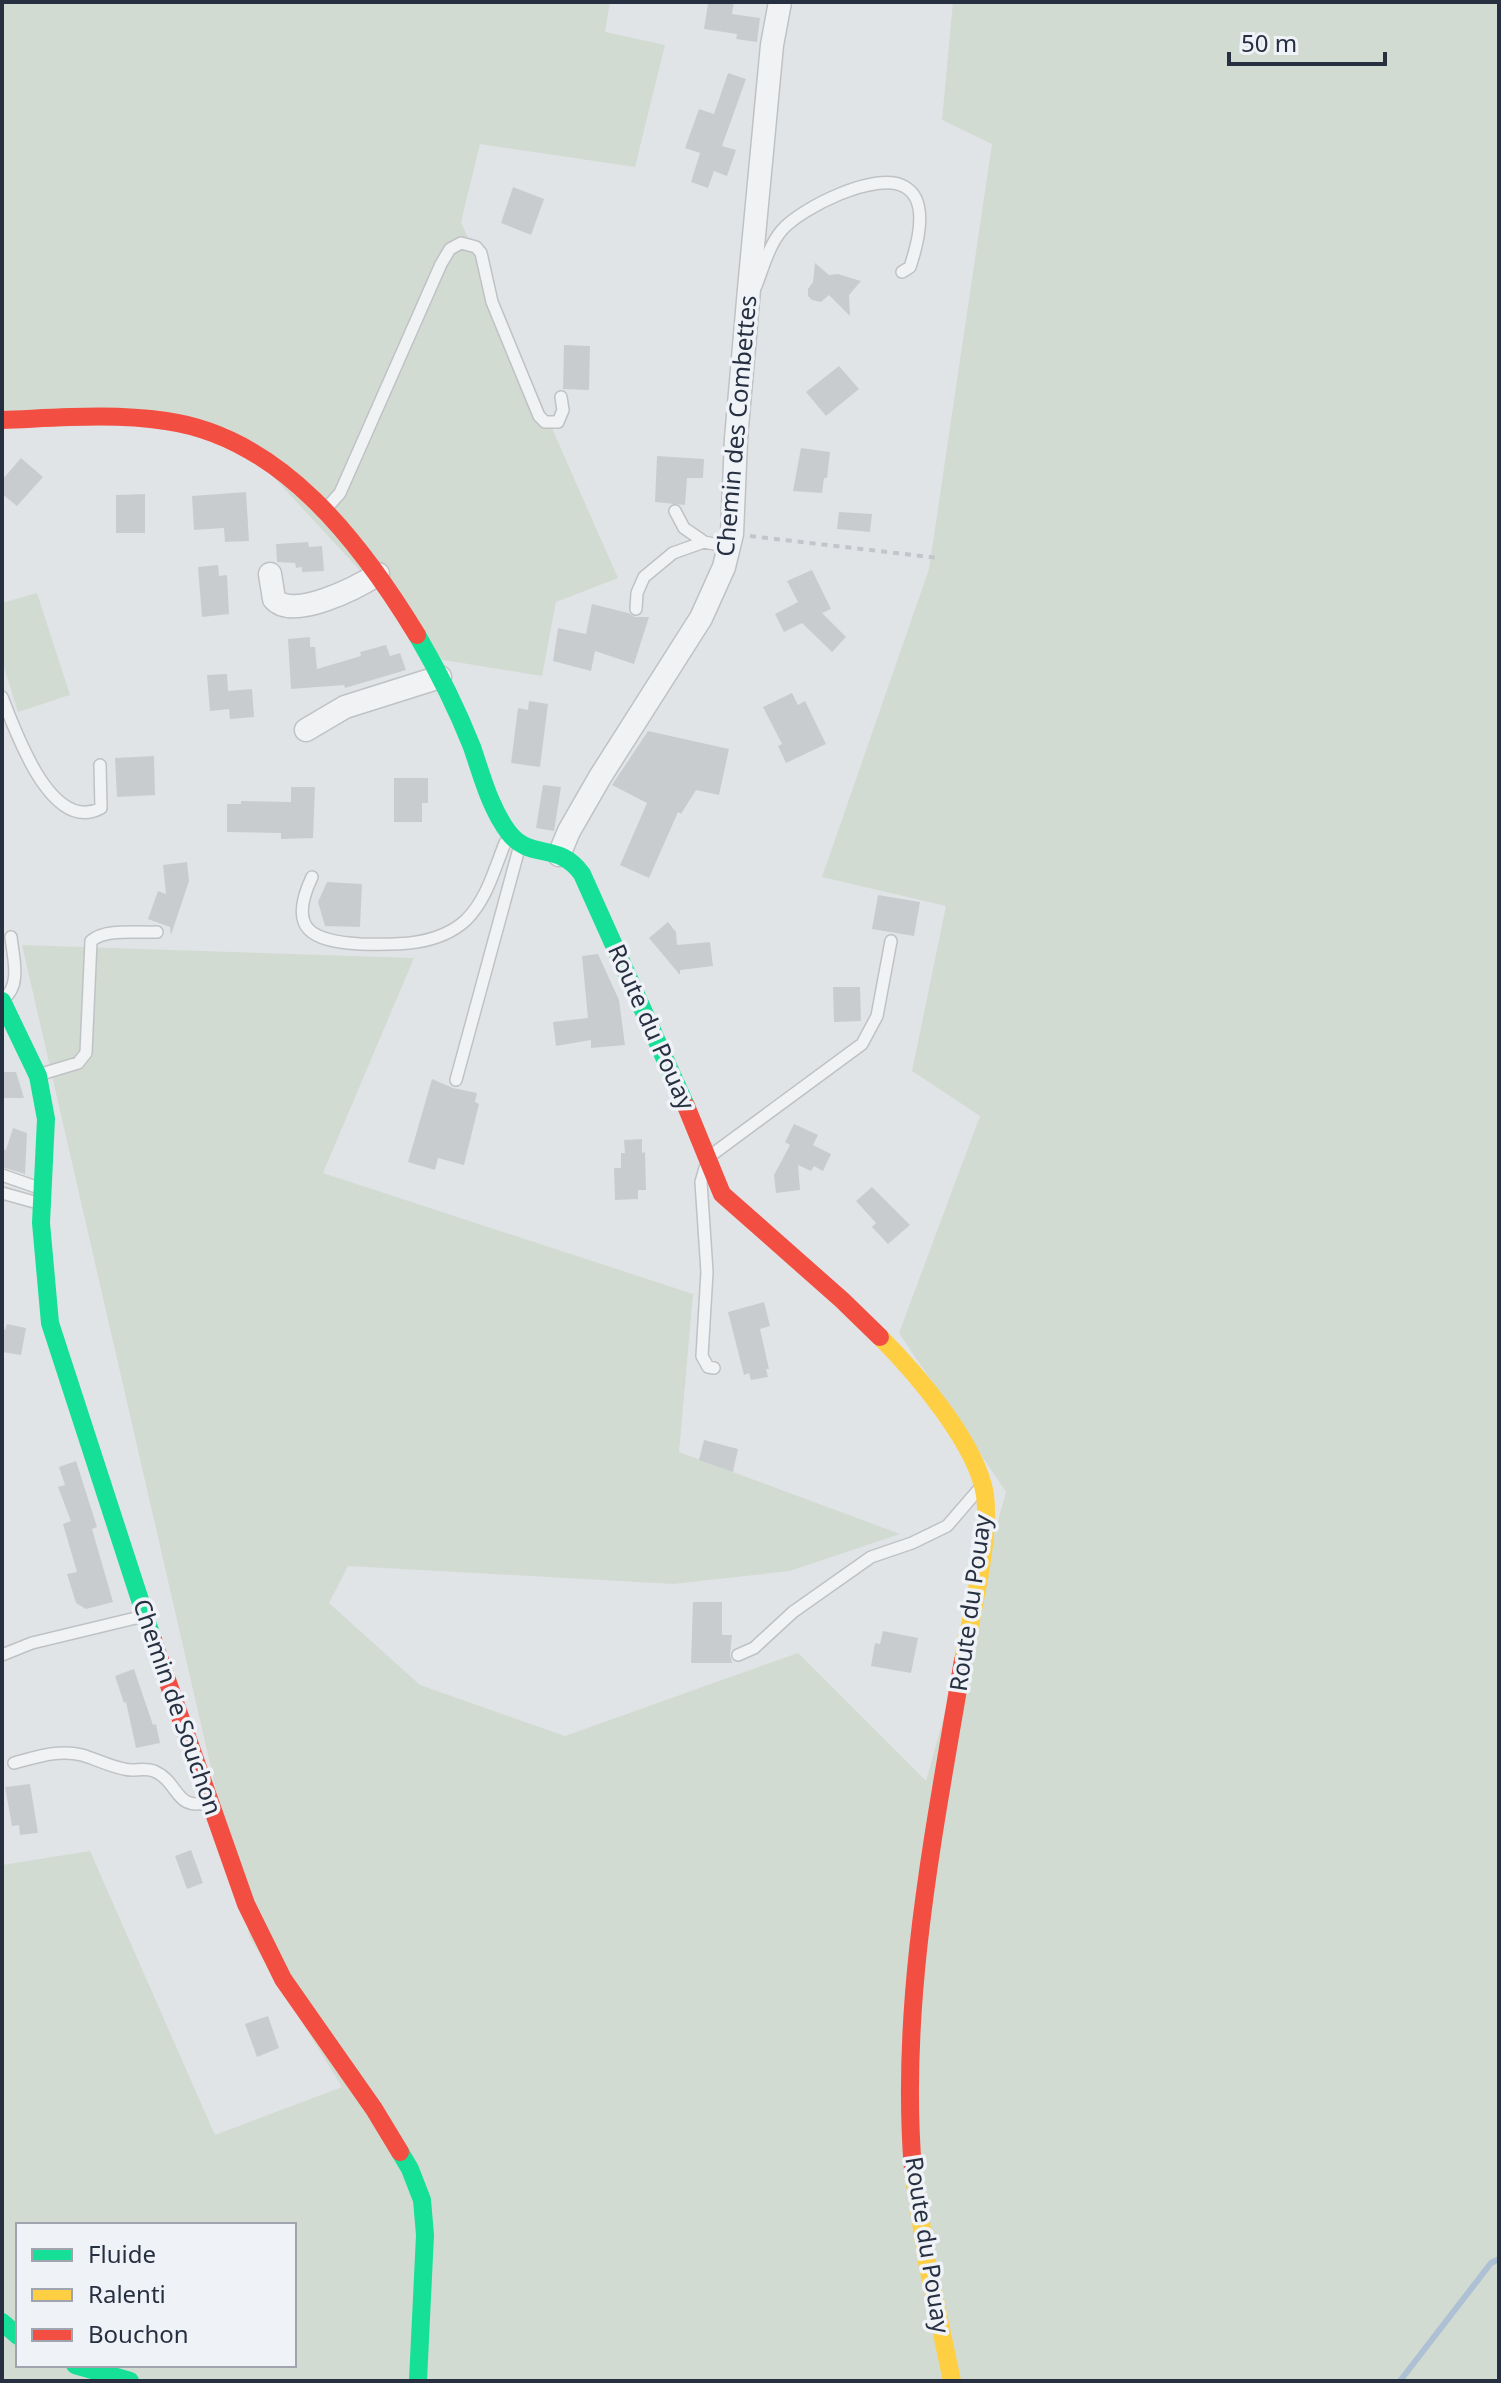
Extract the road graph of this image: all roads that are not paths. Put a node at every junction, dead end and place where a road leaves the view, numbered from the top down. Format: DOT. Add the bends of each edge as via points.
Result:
graph roads {
  1 [pos="780,2"];
  2 [pos="902,272"];
  3 [pos="749,289"];
  4 [pos="561,397"];
  5 [pos="2,420"];
  6 [pos="324,511"];
  7 [pos="675,511"];
  8 [pos="730,540"];
  9 [pos="704,542"];
  10 [pos="270,574"];
  11 [pos="378,574"];
  12 [pos="636,609"];
  13 [pos="440,677"];
  14 [pos="2,697"];
  15 [pos="306,730"];
  16 [pos="100,765"];
  17 [pos="516,840"];
  18 [pos="559,855"];
  19 [pos="312,877"];
  20 [pos="157,932"];
  21 [pos="11,937"];
  22 [pos="891,941"];
  23 [pos="2,1000"];
  24 [pos="38,1076"];
  25 [pos="456,1080"];
  26 [pos="707,1162"];
  27 [pos="2,1175"];
  28 [pos="2,1193"];
  29 [pos="43,1197"];
  30 [pos="714,1368"];
  31 [pos="983,1487"];
  32 [pos="145,1616"];
  33 [pos="2,1655"];
  34 [pos="738,1655"];
  35 [pos="14,1763"];
  36 [pos="210,1802"];
  37 [pos="82,2367"];
  38 [pos="130,2381"];
  39 [pos="418,2381"];
  40 [pos="952,2381"];
  1 -- 3 [label="street, Chemin des Combettes"];
  2 -- 3 [label="lane" via="910,267 921,221 909,188 883,184 839,193 794,220 776,238 756,287"];
  3 -- 8 [label="street, Chemin des Combettes"];
  4 -- 6 [label="lane" via="558,422 545,422 533,407 492,302 481,253 461,243 441,264 340,493"];
  5 -- 6 [label="street" via="121,418 186,424 253,452"];
  6 -- 11 [label="street"];
  7 -- 9 [label="lane" via="684,528"];
  8 -- 9 [label="lane"];
  8 -- 18 [label="street, Chemin des Combettes" via="701,618 600,777"];
  9 -- 12 [label="lane" via="673,553 644,577"];
  10 -- 11 [label="street" via="274,599 284,607 349,590"];
  11 -- 13 [label="street"];
  13 -- 15 [label="street" via="345,707"];
  13 -- 17 [label="street" via="496,812"];
  14 -- 16 [label="lane" via="35,770 60,804 88,811 101,808"];
  17 -- 18 [label="street"];
  17 -- 19 [label="lane" via="505,843 479,904 464,921 444,935 422,941 385,945 330,942 316,936 302,913"];
  17 -- 25 [label="lane"];
  18 -- 26 [label="street, Route du Pouay" via="582,874"];
  20 -- 24 [label="lane" via="108,934 91,941 86,1053 78,1063"];
  21 -- 23 [label="lane" via="15,981"];
  22 -- 26 [label="lane" via="877,1016 862,1044 738,1133"];
  23 -- 24 [label="street, Chemin de Souchon"];
  24 -- 29 [label="street, Chemin de Souchon" via="46,1119"];
  26 -- 30 [label="lane" via="701,1182 707,1272 702,1356"];
  26 -- 31 [label="street, Route du Pouay" via="722,1194 897,1354 948,1417"];
  27 -- 29 [label="lane"];
  28 -- 29 [label="lane"];
  29 -- 32 [label="street, Chemin de Souchon" via="50,1323"];
  31 -- 34 [label="lane" via="947,1526 871,1557"];
  31 -- 40 [label="street, Route du Pouay" via="985,1534 941,1791 911,2041 910,2140 916,2199"];
  32 -- 33 [label="lane"];
  32 -- 36 [label="street, Chemin de Souchon"];
  35 -- 36 [label="lane" via="49,1753 80,1755 122,1769 160,1773 182,1800"];
  36 -- 39 [label="street, Chemin de Souchon" via="246,1904 283,1979 374,2109 422,2200"];
  37 -- 38 [label="street"];
}
